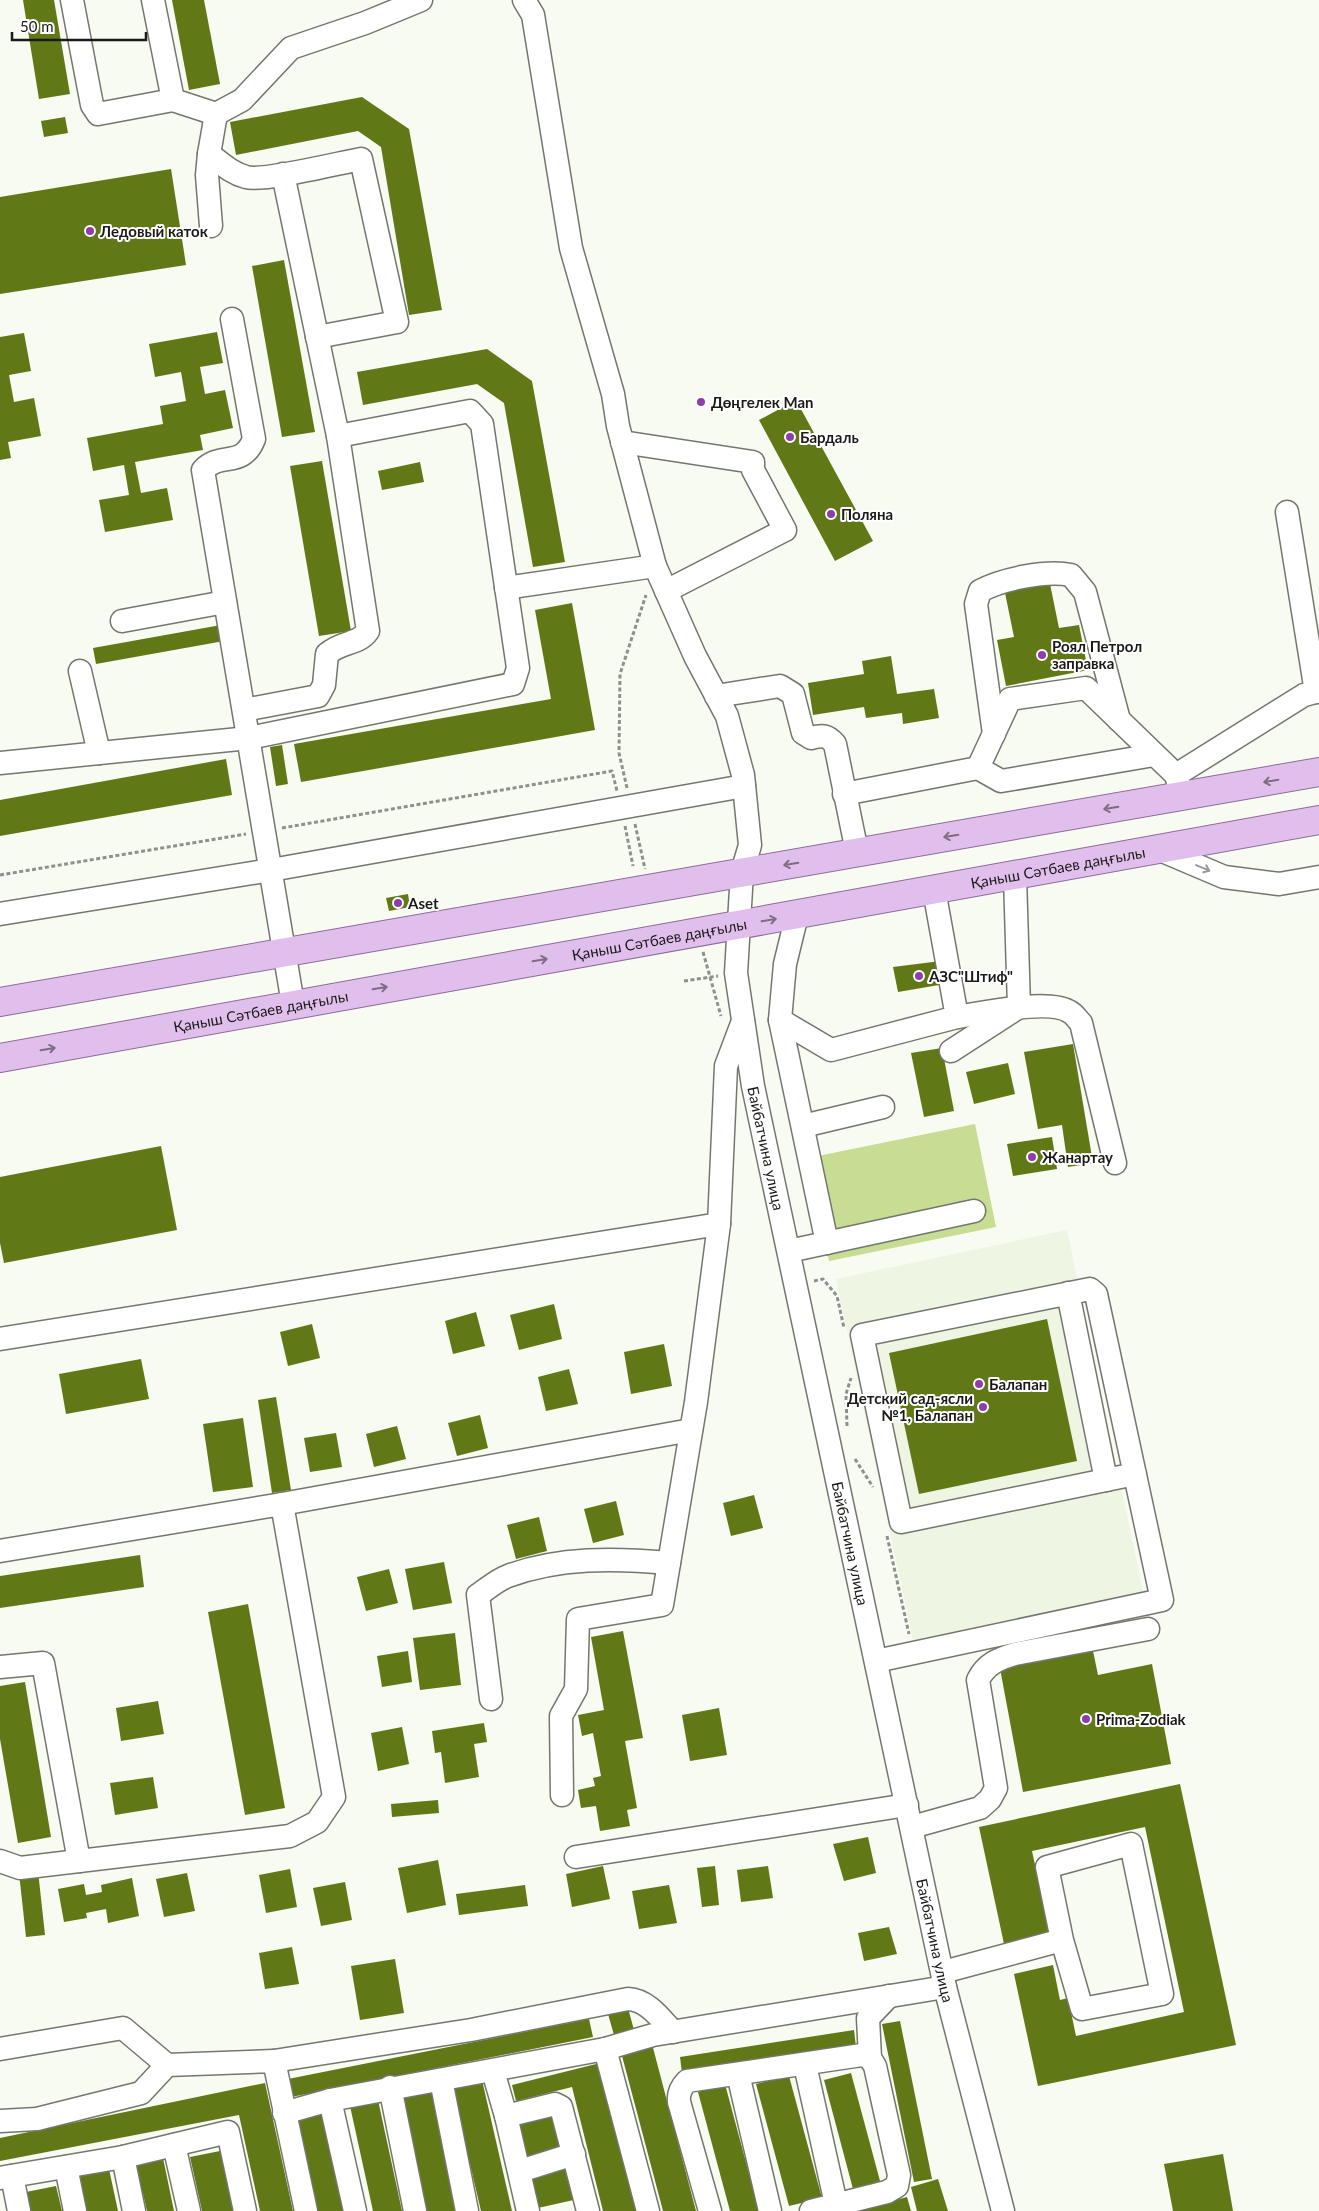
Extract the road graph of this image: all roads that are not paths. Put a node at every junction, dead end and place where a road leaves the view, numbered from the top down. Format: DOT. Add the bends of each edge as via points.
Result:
graph roads {
  1 [pos="72,0"];
  2 [pos="153,0"];
  3 [pos="421,0"];
  4 [pos="524,0"];
  5 [pos="173,100"];
  6 [pos="216,114"];
  7 [pos="209,154"];
  8 [pos="283,174"];
  9 [pos="211,226"];
  10 [pos="232,319"];
  11 [pos="317,338"];
  12 [pos="338,436"];
  13 [pos="622,442"];
  14 [pos="1287,512"];
  15 [pos="655,566"];
  16 [pos="506,588"];
  17 [pos="666,591"];
  18 [pos="225,602"];
  19 [pos="122,621"];
  20 [pos="80,670"];
  21 [pos="1318,691"];
  22 [pos="318,696"];
  23 [pos="716,696"];
  24 [pos="244,710"];
  25 [pos="1120,721"];
  26 [pos="320,725"];
  27 [pos="994,734"];
  28 [pos="248,738"];
  29 [pos="99,753"];
  30 [pos="1154,755"];
  31 [pos="0,763"];
  32 [pos="978,768"];
  33 [pos="1319,772"];
  34 [pos="1179,785"];
  35 [pos="744,786"];
  36 [pos="844,794"];
  37 [pos="1319,820"];
  38 [pos="1158,849"];
  39 [pos="857,852"];
  40 [pos="271,870"];
  41 [pos="742,872"];
  42 [pos="1015,876"];
  43 [pos="1319,877"];
  44 [pos="934,890"];
  45 [pos="0,914"];
  46 [pos="797,915"];
  47 [pos="738,925"];
  48 [pos="285,951"];
  49 [pos="0,1002"];
  50 [pos="294,1004"];
  51 [pos="1019,1007"];
  52 [pos="957,1017"];
  53 [pos="780,1020"];
  54 [pos="743,1022"];
  55 [pos="951,1051"];
  56 [pos="0,1058"];
  57 [pos="883,1107"];
  58 [pos="803,1126"];
  59 [pos="1115,1163"];
  60 [pos="974,1210"];
  61 [pos="719,1224"];
  62 [pos="827,1243"];
  63 [pos="789,1251"];
  64 [pos="1068,1293"];
  65 [pos="0,1339"];
  66 [pos="691,1430"];
  67 [pos="1135,1474"];
  68 [pos="1106,1480"];
  69 [pos="282,1504"];
  70 [pos="0,1551"];
  71 [pos="669,1563"];
  72 [pos="1148,1628"];
  73 [pos="876,1661"];
  74 [pos="0,1667"];
  75 [pos="491,1699"];
  76 [pos="562,1795"];
  77 [pos="907,1805"];
  78 [pos="912,1827"];
  79 [pos="576,1857"];
  80 [pos="0,1861"];
  81 [pos="79,1861"];
  82 [pos="1062,1940"];
  83 [pos="944,1979"];
  84 [pos="889,1996"];
  85 [pos="674,2032"];
  86 [pos="0,2049"];
  87 [pos="605,2049"];
  88 [pos="870,2058"];
  89 [pos="274,2061"];
  90 [pos="167,2065"];
  91 [pos="805,2065"];
  92 [pos="493,2071"];
  93 [pos="738,2074"];
  94 [pos="440,2080"];
  95 [pos="390,2088"];
  96 [pos="330,2100"];
  97 [pos="284,2113"];
  98 [pos="506,2116"];
  99 [pos="0,2120"];
  100 [pos="174,2145"];
  101 [pos="574,2154"];
  102 [pos="123,2156"];
  103 [pos="66,2166"];
  104 [pos="520,2171"];
  105 [pos="6,2177"];
  106 [pos="836,2204"];
  107 [pos="581,2209"];
  108 [pos="19,2211"];
  109 [pos="76,2211"];
  110 [pos="134,2211"];
  111 [pos="189,2211"];
  112 [pos="246,2211"];
  113 [pos="306,2211"];
  114 [pos="355,2211"];
  115 [pos="415,2211"];
  116 [pos="467,2211"];
  117 [pos="528,2211"];
  118 [pos="648,2211"];
  119 [pos="710,2211"];
  120 [pos="770,2211"];
  121 [pos="811,2211"];
  122 [pos="1003,2211"];
  1 -- 5 [label="street" via="92,105 98,114"];
  2 -- 5 [label="street"];
  3 -- 6 [label="street" via="292,48 242,100"];
  4 -- 13 [label="street, Байбатчина улица" via="533,15 571,248 613,394"];
  5 -- 6 [label="street"];
  6 -- 7 [label="street"];
  7 -- 8 [label="street" via="232,172 248,178"];
  7 -- 9 [label="street" via="207,175"];
  8 -- 11 [label="street"];
  8 -- 11 [label="street" via="361,159 397,322"];
  10 -- 18 [label="street" via="254,439 249,452 209,464 203,470"];
  11 -- 12 [label="street"];
  12 -- 16 [label="street" via="470,412 482,424"];
  12 -- 22 [label="street" via="368,632 362,639 337,646 327,654 324,685"];
  13 -- 15 [label="street, Байбатчина улица"];
  13 -- 17 [label="street" via="753,462 753,470 786,530"];
  14 -- 21 [label="street"];
  15 -- 16 [label="street"];
  15 -- 17 [label="street, Байбатчина улица"];
  16 -- 26 [label="street" via="518,668 513,684"];
  17 -- 23 [label="street, Байбатчина улица"];
  18 -- 19 [label="street"];
  18 -- 24 [label="street"];
  20 -- 29 [label="street"];
  21 -- 34 [label="street" via="1304,695"];
  22 -- 24 [label="street"];
  22 -- 26 [label="street"];
  23 -- 35 [label="street, Байбатчина улица" via="727,716"];
  23 -- 36 [label="street" via="780,686 793,694 803,733 811,738 828,736 835,744"];
  24 -- 28 [label="street"];
  25 -- 27 [label="street" via="1086,688 1010,699"];
  25 -- 27 [label="street" via="1085,592 1072,575 1058,572 994,584 980,591 976,604"];
  25 -- 30 [label="street"];
  26 -- 28 [label="street"];
  27 -- 32 [label="street"];
  28 -- 29 [label="street"];
  28 -- 40 [label="street"];
  29 -- 31 [label="street"];
  30 -- 32 [label="street" via="1002,782"];
  30 -- 34 [label="street"];
  32 -- 36 [label="street"];
  33 -- 34 [label="main road, one-way"];
  34 -- 39 [label="main road, one-way"];
  35 -- 40 [label="street"];
  35 -- 41 [label="street, Байбатчина улица" via="750,845"];
  36 -- 39 [label="street"];
  37 -- 38 [label="main road, Қаныш Сәтбаев даңғылы"];
  38 -- 42 [label="main road, Қаныш Сәтбаев даңғылы"];
  38 -- 43 [label="street, one-way" via="1224,878 1279,884"];
  39 -- 41 [label="main road, one-way"];
  40 -- 45 [label="street"];
  40 -- 48 [label="street"];
  41 -- 47 [label="street, Байбатчина улица"];
  41 -- 48 [label="main road"];
  42 -- 44 [label="main road, Қаныш Сәтбаев даңғылы"];
  42 -- 51 [label="street"];
  44 -- 46 [label="main road, Қаныш Сәтбаев даңғылы"];
  44 -- 52 [label="street"];
  47 -- 46 [label="main road, Қаныш Сәтбаев даңғылы, one-way"];
  46 -- 53 [label="street" via="785,964"];
  50 -- 47 [label="main road, Қаныш Сәтбаев даңғылы, one-way"];
  47 -- 54 [label="street, Байбатчина улица" via="736,973"];
  48 -- 49 [label="main road"];
  48 -- 50 [label="street"];
  56 -- 50 [label="main road, Қаныш Сәтбаев даңғылы, one-way"];
  51 -- 52 [label="street"];
  51 -- 55 [label="street"];
  51 -- 59 [label="street" via="1055,1007 1069,1011 1081,1023"];
  52 -- 53 [label="street" via="831,1050"];
  53 -- 58 [label="street"];
  54 -- 61 [label="street" via="726,1066"];
  54 -- 63 [label="street, Байбатчина улица" via="753,1086"];
  57 -- 58 [label="street"];
  58 -- 62 [label="street"];
  60 -- 62 [label="street"];
  61 -- 65 [label="street"];
  61 -- 66 [label="street"];
  62 -- 63 [label="street"];
  63 -- 73 [label="street, Байбатчина улица"];
  64 -- 67 [label="street" via="1090,1289 1096,1294"];
  64 -- 68 [label="street"];
  64 -- 68 [label="street" via="862,1335 901,1522"];
  66 -- 69 [label="street"];
  66 -- 71 [label="street"];
  67 -- 68 [label="street"];
  67 -- 73 [label="street" via="1162,1600"];
  69 -- 70 [label="street"];
  69 -- 81 [label="street" via="334,1797 316,1822 290,1836"];
  71 -- 75 [label="street" via="615,1558 562,1563 507,1577 478,1595"];
  71 -- 76 [label="street" via="662,1605 578,1619 576,1689 560,1716"];
  72 -- 78 [label="street" via="1014,1654 983,1670 978,1680 996,1788 990,1800 980,1808"];
  73 -- 77 [label="street, Байбатчина улица"];
  74 -- 81 [label="street" via="43,1663"];
  77 -- 78 [label="street, Байбатчина улица"];
  77 -- 79 [label="street"];
  78 -- 83 [label="street, Байбатчина улица"];
  80 -- 81 [label="street" via="20,1868"];
  82 -- 82 [label="street" via="1047,1867 1131,1844 1162,1994 1082,2009"];
  82 -- 83 [label="street"];
  83 -- 84 [label="street"];
  83 -- 122 [label="street, Байбатчина улица"];
  84 -- 85 [label="street"];
  84 -- 88 [label="street" via="868,2018"];
  85 -- 87 [label="street"];
  85 -- 89 [label="street" via="646,2005 628,1999 472,2030"];
  86 -- 90 [label="street" via="122,2028"];
  87 -- 92 [label="street"];
  87 -- 118 [label="street"];
  88 -- 91 [label="street" via="862,2055"];
  88 -- 106 [label="street" via="875,2066 899,2175 897,2186 887,2192"];
  89 -- 90 [label="street"];
  89 -- 97 [label="street"];
  90 -- 99 [label="street" via="141,2093 37,2119"];
  91 -- 93 [label="street"];
  91 -- 106 [label="street"];
  92 -- 94 [label="street"];
  92 -- 98 [label="street"];
  93 -- 119 [label="street" via="687,2081 678,2096"];
  93 -- 120 [label="street"];
  94 -- 95 [label="street"];
  94 -- 116 [label="street"];
  95 -- 96 [label="street"];
  95 -- 115 [label="street"];
  96 -- 97 [label="street"];
  96 -- 114 [label="street"];
  97 -- 113 [label="street"];
  98 -- 101 [label="street" via="555,2104 564,2112"];
  98 -- 104 [label="street"];
  100 -- 102 [label="street"];
  100 -- 111 [label="street"];
  100 -- 112 [label="street" via="228,2132"];
  101 -- 104 [label="street"];
  101 -- 107 [label="street"];
  102 -- 103 [label="street"];
  102 -- 110 [label="street"];
  103 -- 105 [label="street"];
  103 -- 109 [label="street"];
  104 -- 117 [label="street"];
  105 -- 108 [label="street"];
  106 -- 121 [label="street"];
}
